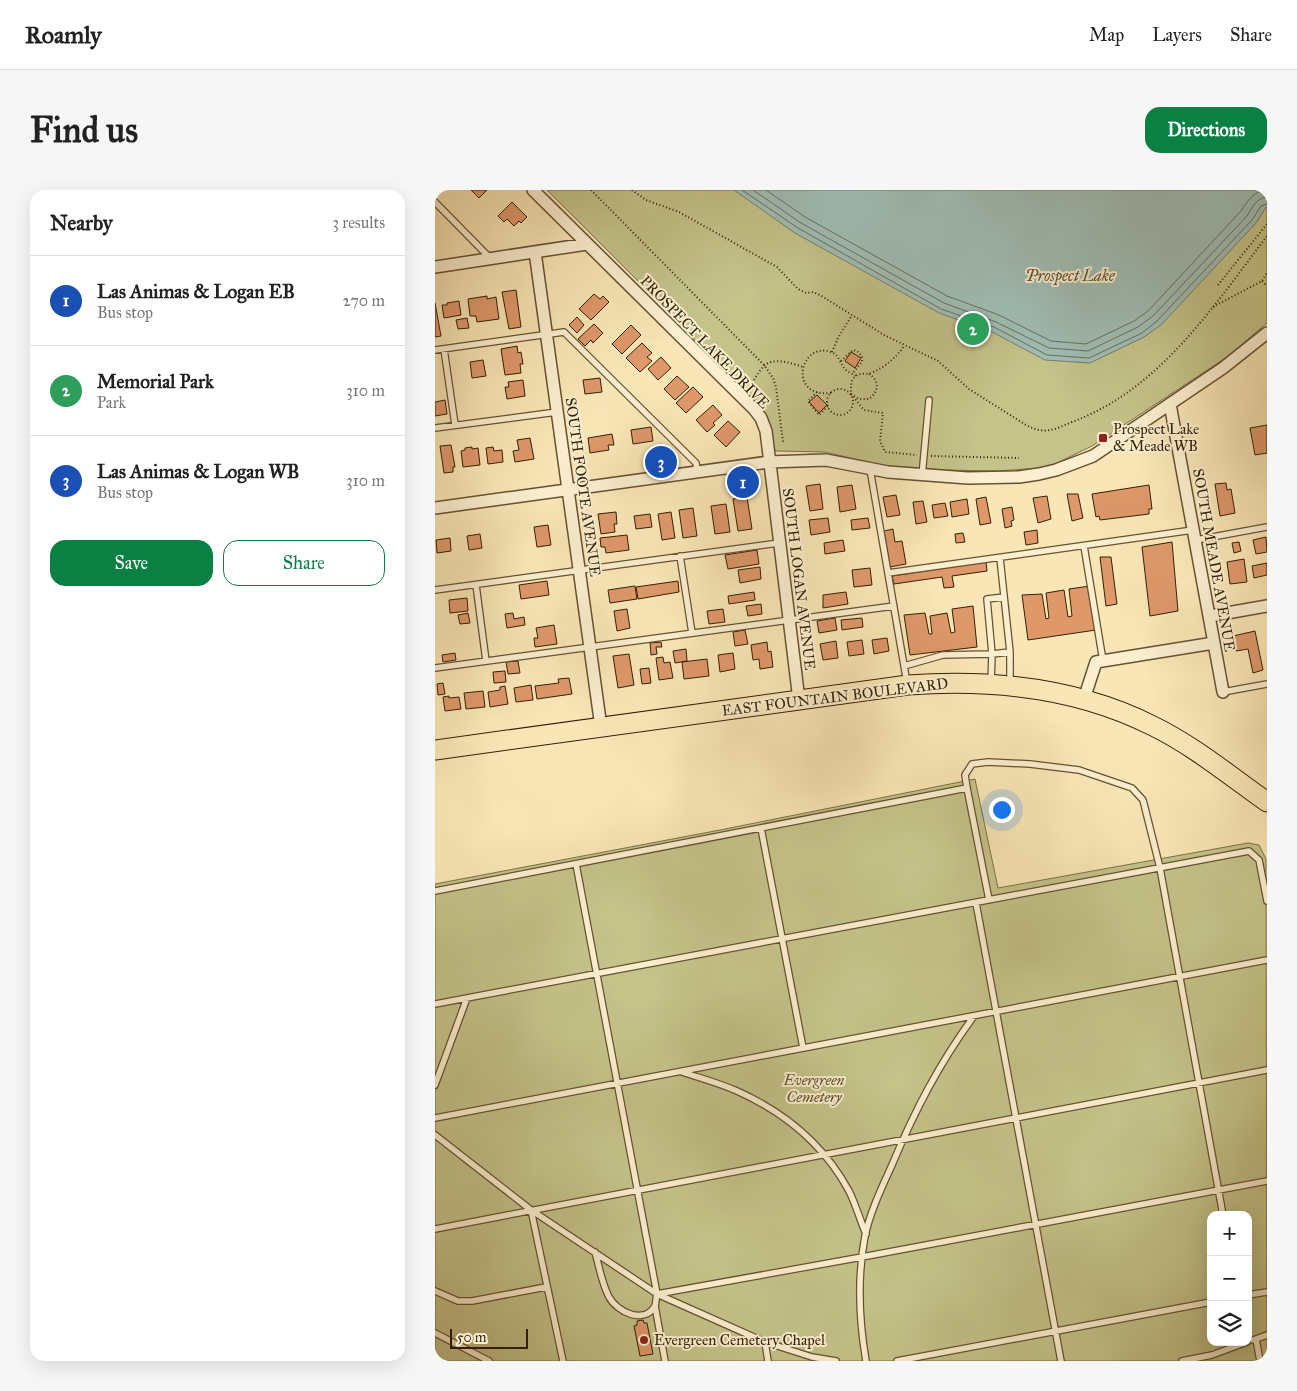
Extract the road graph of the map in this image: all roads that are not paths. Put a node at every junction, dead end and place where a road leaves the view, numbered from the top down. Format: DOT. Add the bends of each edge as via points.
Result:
graph roads {
  1 [pos="533,190"];
  2 [pos="435,202"];
  3 [pos="587,244"];
  4 [pos="535,252"];
  5 [pos="491,259"];
  6 [pos="435,267"];
  7 [pos="1267,333"];
  8 [pos="547,335"];
  9 [pos="444,349"];
  10 [pos="435,350"];
  11 [pos="929,400"];
  12 [pos="1170,404"];
  13 [pos="557,412"];
  14 [pos="455,426"];
  15 [pos="435,428"];
  16 [pos="769,462"];
  17 [pos="870,469"];
  18 [pos="697,471"];
  19 [pos="922,476"];
  20 [pos="568,489"];
  21 [pos="435,508"];
  22 [pos="1267,527"];
  23 [pos="1194,535"];
  24 [pos="779,543"];
  25 [pos="1084,546"];
  26 [pos="680,556"];
  27 [pos="1000,558"];
  28 [pos="579,571"];
  29 [pos="889,573"];
  30 [pos="476,585"];
  31 [pos="435,590"];
  32 [pos="1004,597"];
  33 [pos="894,606"];
  34 [pos="1267,606"];
  35 [pos="1210,616"];
  36 [pos="789,620"];
  37 [pos="692,633"];
  38 [pos="1214,643"];
  39 [pos="590,648"];
  40 [pos="1010,652"];
  41 [pos="992,654"];
  42 [pos="486,661"];
  43 [pos="1103,661"];
  44 [pos="905,666"];
  45 [pos="435,668"];
  46 [pos="991,684"];
  47 [pos="1267,684"];
  48 [pos="908,685"];
  49 [pos="1010,685"];
  50 [pos="1223,692"];
  51 [pos="1085,699"];
  52 [pos="799,700"];
  53 [pos="601,727"];
  54 [pos="435,750"];
  55 [pos="967,788"];
  56 [pos="1267,802"];
  57 [pos="761,828"];
  58 [pos="576,864"];
  59 [pos="1160,868"];
  60 [pos="435,891"];
  61 [pos="989,900"];
  62 [pos="976,902"];
  63 [pos="1267,902"];
  64 [pos="782,938"];
  65 [pos="1267,960"];
  66 [pos="596,974"];
  67 [pos="1180,976"];
  68 [pos="467,998"];
  69 [pos="435,1004"];
  70 [pos="995,1012"];
  71 [pos="975,1015"];
  72 [pos="803,1048"];
  73 [pos="1267,1070"];
  74 [pos="680,1071"];
  75 [pos="617,1083"];
  76 [pos="1199,1083"];
  77 [pos="435,1084"];
  78 [pos="435,1118"];
  79 [pos="1015,1118"];
  80 [pos="435,1135"];
  81 [pos="903,1140"];
  82 [pos="825,1155"];
  83 [pos="1267,1181"];
  84 [pos="637,1190"];
  85 [pos="1219,1190"];
  86 [pos="531,1210"];
  87 [pos="1222,1211"];
  88 [pos="1034,1225"];
  89 [pos="435,1229"];
  90 [pos="865,1234"];
  91 [pos="595,1252"];
  92 [pos="862,1257"];
  93 [pos="546,1287"];
  94 [pos="435,1291"];
  95 [pos="1267,1292"];
  96 [pos="657,1294"];
  97 [pos="1252,1295"];
  98 [pos="1207,1303"];
  99 [pos="655,1306"];
  100 [pos="1055,1331"];
  101 [pos="435,1333"];
  102 [pos="1267,1334"];
  103 [pos="1256,1339"];
  104 [pos="1252,1340"];
  105 [pos="765,1342"];
  106 [pos="1235,1346"];
  107 [pos="489,1361"];
  108 [pos="563,1361"];
  109 [pos="665,1361"];
  110 [pos="768,1361"];
  111 [pos="836,1361"];
  112 [pos="866,1361"];
  113 [pos="897,1361"];
  114 [pos="1061,1361"];
  115 [pos="1182,1361"];
  116 [pos="1260,1361"];
  1 -- 3 [label="street, PROSPECT LAKE DRIVE"];
  2 -- 5 [label="lane"];
  3 -- 4 [label="street"];
  3 -- 16 [label="street, PROSPECT LAKE DRIVE" via="754,409 766,431"];
  4 -- 5 [label="street"];
  4 -- 8 [label="street, SOUTH FOOTE AVENUE"];
  5 -- 6 [label="street"];
  7 -- 12 [label="street"];
  8 -- 9 [label="lane"];
  8 -- 13 [label="street, SOUTH FOOTE AVENUE"];
  8 -- 18 [label="lane" via="564,332 696,463"];
  9 -- 10 [label="lane"];
  9 -- 14 [label="lane"];
  11 -- 19 [label="lane"];
  12 -- 19 [label="street" via="1093,456 1056,470 1019,477"];
  12 -- 23 [label="street, SOUTH MEADE AVENUE"];
  13 -- 14 [label="lane"];
  13 -- 20 [label="street, SOUTH FOOTE AVENUE"];
  14 -- 15 [label="lane"];
  16 -- 17 [label="street" via="827,460"];
  16 -- 18 [label="street"];
  16 -- 24 [label="street, SOUTH LOGAN AVENUE"];
  17 -- 19 [label="street"];
  17 -- 29 [label="lane"];
  18 -- 20 [label="street"];
  20 -- 21 [label="street"];
  20 -- 28 [label="street, SOUTH FOOTE AVENUE"];
  22 -- 23 [label="lane"];
  23 -- 25 [label="lane"];
  23 -- 35 [label="street, SOUTH MEADE AVENUE"];
  24 -- 26 [label="lane"];
  24 -- 36 [label="street, SOUTH LOGAN AVENUE"];
  25 -- 27 [label="lane"];
  25 -- 43 [label="lane"];
  26 -- 28 [label="lane"];
  26 -- 37 [label="lane"];
  27 -- 29 [label="lane"];
  27 -- 32 [label="lane"];
  28 -- 30 [label="lane"];
  28 -- 39 [label="street, SOUTH FOOTE AVENUE"];
  29 -- 33 [label="lane"];
  30 -- 31 [label="lane"];
  30 -- 42 [label="lane"];
  32 -- 40 [label="lane"];
  32 -- 41 [label="lane" via="987,599"];
  33 -- 36 [label="lane"];
  33 -- 44 [label="lane"];
  34 -- 35 [label="street"];
  35 -- 38 [label="street, SOUTH MEADE AVENUE"];
  36 -- 37 [label="lane"];
  36 -- 52 [label="street, SOUTH LOGAN AVENUE"];
  37 -- 39 [label="lane"];
  38 -- 43 [label="street"];
  38 -- 50 [label="street, SOUTH MEADE AVENUE"];
  39 -- 42 [label="lane"];
  39 -- 53 [label="street, SOUTH FOOTE AVENUE"];
  40 -- 41 [label="lane"];
  40 -- 49 [label="lane"];
  41 -- 44 [label="lane" via="943,655"];
  41 -- 46 [label="lane"];
  42 -- 45 [label="lane"];
  43 -- 51 [label="street" via="1096,662"];
  44 -- 48 [label="lane"];
  46 -- 48 [label="main road, EAST FOUNTAIN BOULEVARD"];
  46 -- 49 [label="main road, EAST FOUNTAIN BOULEVARD"];
  47 -- 50 [label="lane"];
  48 -- 52 [label="main road, EAST FOUNTAIN BOULEVARD"];
  49 -- 51 [label="main road, EAST FOUNTAIN BOULEVARD"];
  51 -- 56 [label="main road, EAST FOUNTAIN BOULEVARD" via="1154,726"];
  52 -- 53 [label="main road, EAST FOUNTAIN BOULEVARD"];
  53 -- 54 [label="main road, EAST FOUNTAIN BOULEVARD"];
  55 -- 57 [label="lane"];
  55 -- 59 [label="lane" via="965,775 972,764 988,762 1079,770 1132,788 1143,800"];
  55 -- 61 [label="lane"];
  57 -- 58 [label="lane"];
  57 -- 64 [label="lane"];
  58 -- 60 [label="lane"];
  58 -- 66 [label="lane"];
  59 -- 61 [label="lane"];
  59 -- 63 [label="lane" via="1249,851 1259,860"];
  59 -- 67 [label="lane"];
  61 -- 62 [label="lane"];
  62 -- 64 [label="lane"];
  62 -- 70 [label="lane"];
  64 -- 66 [label="lane"];
  64 -- 72 [label="lane"];
  65 -- 67 [label="lane"];
  66 -- 68 [label="lane"];
  66 -- 75 [label="lane"];
  67 -- 70 [label="lane"];
  67 -- 76 [label="lane"];
  68 -- 69 [label="lane"];
  68 -- 77 [label="lane"];
  70 -- 71 [label="lane"];
  70 -- 79 [label="lane"];
  71 -- 72 [label="lane"];
  71 -- 81 [label="lane" via="935,1076"];
  72 -- 74 [label="lane"];
  73 -- 76 [label="lane"];
  74 -- 75 [label="lane"];
  74 -- 82 [label="lane" via="758,1101 789,1120"];
  75 -- 78 [label="lane"];
  75 -- 84 [label="lane"];
  76 -- 79 [label="lane"];
  76 -- 85 [label="lane"];
  79 -- 81 [label="lane"];
  79 -- 88 [label="lane"];
  80 -- 86 [label="lane"];
  81 -- 82 [label="lane"];
  81 -- 90 [label="lane"];
  82 -- 84 [label="lane"];
  82 -- 90 [label="lane" via="850,1193"];
  83 -- 85 [label="lane"];
  84 -- 86 [label="lane"];
  84 -- 96 [label="lane"];
  85 -- 87 [label="lane"];
  85 -- 88 [label="lane"];
  86 -- 89 [label="lane"];
  86 -- 91 [label="lane"];
  86 -- 93 [label="lane"];
  88 -- 92 [label="lane"];
  88 -- 100 [label="lane"];
  90 -- 92 [label="lane"];
  91 -- 96 [label="lane"];
  91 -- 99 [label="lane" via="609,1298 617,1307 636,1316 646,1314"];
  92 -- 96 [label="lane"];
  92 -- 112 [label="lane" via="859,1295"];
  93 -- 94 [label="lane" via="472,1301 458,1301"];
  93 -- 108 [label="lane"];
  95 -- 97 [label="lane"];
  96 -- 99 [label="lane"];
  96 -- 105 [label="lane"];
  98 -- 100 [label="lane"];
  99 -- 109 [label="lane"];
  100 -- 113 [label="lane"];
  100 -- 114 [label="lane"];
  101 -- 107 [label="lane"];
  102 -- 103 [label="lane"];
  103 -- 104 [label="lane"];
  103 -- 116 [label="lane"];
  105 -- 110 [label="lane"];
  105 -- 111 [label="lane"];
  106 -- 115 [label="lane"];
}
